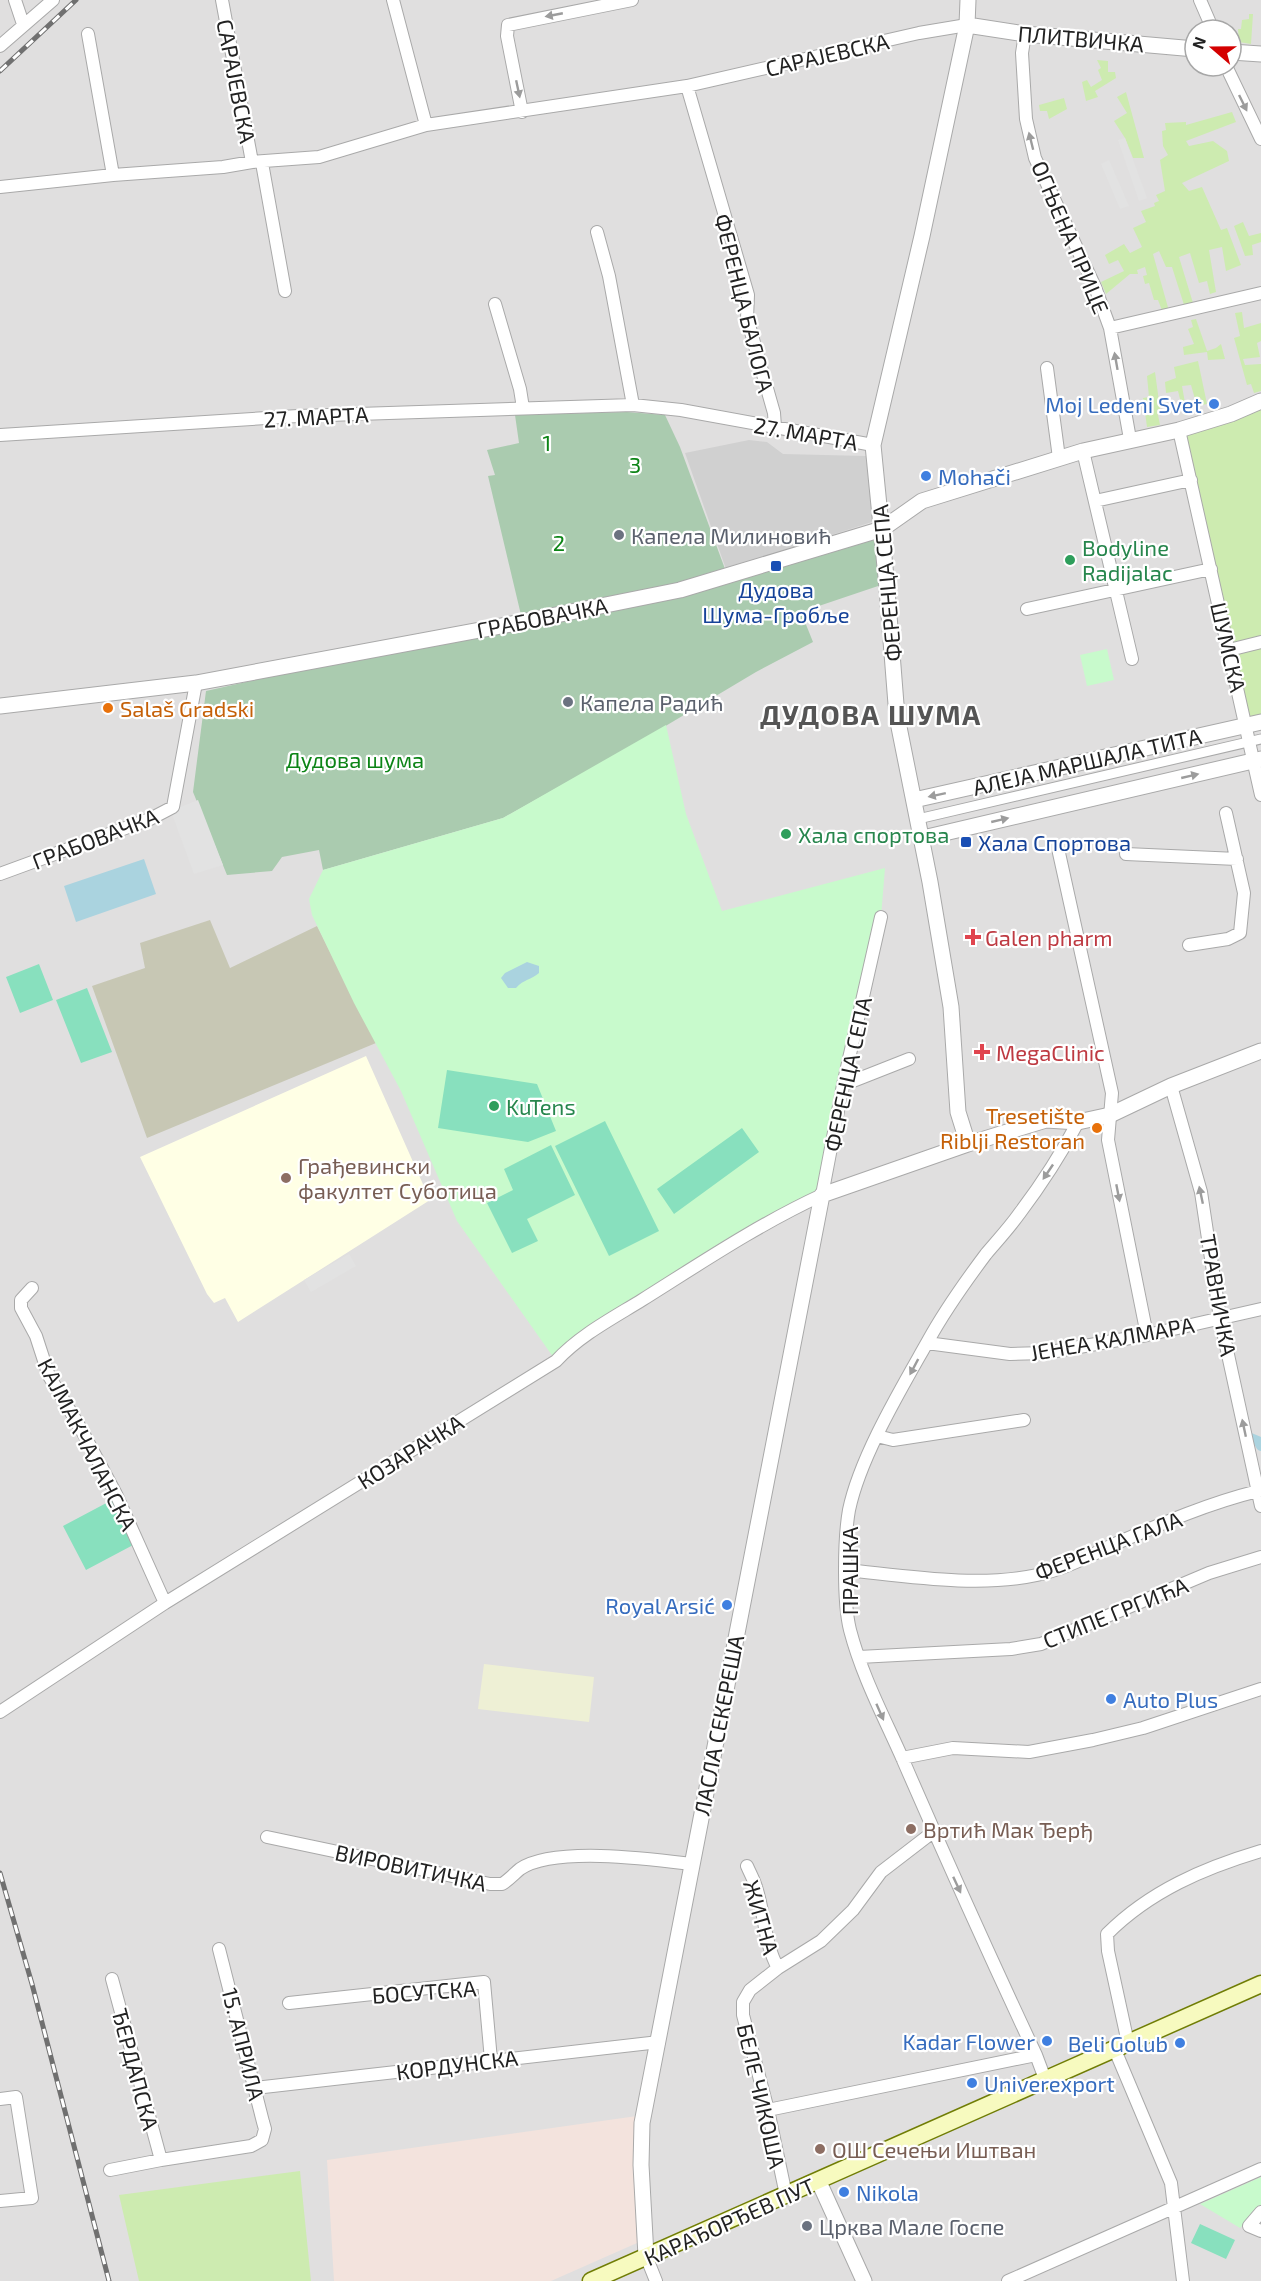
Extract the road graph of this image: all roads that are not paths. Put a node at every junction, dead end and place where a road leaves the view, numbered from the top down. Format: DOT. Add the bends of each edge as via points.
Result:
graph roads {
  1 [pos="15,0"];
  2 [pos="53,0"];
  3 [pos="222,0"];
  4 [pos="393,0"];
  5 [pos="632,0"];
  6 [pos="968,0"];
  7 [pos="1200,0"];
  8 [pos="1208,18"];
  9 [pos="22,24"];
  10 [pos="968,25"];
  11 [pos="88,34"];
  12 [pos="1025,34"];
  13 [pos="0,46"];
  14 [pos="1183,48"];
  15 [pos="1243,53"];
  16 [pos="1261,54"];
  17 [pos="1232,78"];
  18 [pos="687,86"];
  19 [pos="522,112"];
  20 [pos="426,125"];
  21 [pos="1261,139"];
  22 [pos="257,162"];
  23 [pos="113,175"];
  24 [pos="0,187"];
  25 [pos="597,232"];
  26 [pos="285,291"];
  27 [pos="1261,293"];
  28 [pos="495,304"];
  29 [pos="1110,328"];
  30 [pos="1047,368"];
  31 [pos="1261,401"];
  32 [pos="633,405"];
  33 [pos="523,408"];
  34 [pos="775,427"];
  35 [pos="1179,430"];
  36 [pos="0,435"];
  37 [pos="1130,439"];
  38 [pos="873,445"];
  39 [pos="1083,451"];
  40 [pos="1059,458"];
  41 [pos="1191,480"];
  42 [pos="1095,501"];
  43 [pos="882,529"];
  44 [pos="1211,569"];
  45 [pos="1116,590"];
  46 [pos="1027,609"];
  47 [pos="1261,642"];
  48 [pos="1229,650"];
  49 [pos="1132,659"];
  50 [pos="196,683"];
  51 [pos="0,706"];
  52 [pos="1254,724"];
  53 [pos="1255,740"];
  54 [pos="1257,760"];
  55 [pos="1261,795"];
  56 [pos="914,800"];
  57 [pos="1226,813"];
  58 [pos="918,819"];
  59 [pos="923,838"];
  60 [pos="1059,854"];
  61 [pos="1126,854"];
  62 [pos="1237,859"];
  63 [pos="0,874"];
  64 [pos="880,917"];
  65 [pos="1189,945"];
  66 [pos="1261,1051"];
  67 [pos="909,1059"];
  68 [pos="843,1085"];
  69 [pos="1171,1086"];
  70 [pos="1110,1114"];
  71 [pos="1077,1122"];
  72 [pos="968,1144"];
  73 [pos="822,1196"];
  74 [pos="32,1288"];
  75 [pos="1261,1309"];
  76 [pos="1220,1318"];
  77 [pos="1147,1335"];
  78 [pos="927,1343"];
  79 [pos="1024,1420"];
  80 [pos="877,1436"];
  81 [pos="1258,1491"];
  82 [pos="1261,1506"];
  83 [pos="1261,1557"];
  84 [pos="846,1570"];
  85 [pos="165,1603"];
  86 [pos="859,1657"];
  87 [pos="1261,1689"];
  88 [pos="0,1712"];
  89 [pos="902,1758"];
  90 [pos="933,1832"];
  91 [pos="267,1837"];
  92 [pos="1261,1851"];
  93 [pos="691,1864"];
  94 [pos="747,1866"];
  95 [pos="219,1949"];
  96 [pos="778,1968"];
  97 [pos="112,1979"];
  98 [pos="1261,1984"];
  99 [pos="289,2003"];
  100 [pos="658,2042"];
  101 [pos="1122,2046"];
  102 [pos="1036,2055"];
  103 [pos="491,2060"];
  104 [pos="1045,2079"];
  105 [pos="255,2088"];
  106 [pos="0,2099"];
  107 [pos="768,2110"];
  108 [pos="161,2160"];
  109 [pos="1261,2169"];
  110 [pos="110,2170"];
  111 [pos="819,2182"];
  112 [pos="786,2195"];
  113 [pos="0,2201"];
  114 [pos="1175,2206"];
  115 [pos="1261,2212"];
  116 [pos="1261,2231"];
  117 [pos="646,2256"];
  118 [pos="591,2281"];
  119 [pos="656,2281"];
  120 [pos="864,2281"];
  121 [pos="1008,2281"];
  122 [pos="1183,2281"];
  1 -- 9 [label="street"];
  2 -- 9 [label="street"];
  3 -- 22 [label="street, САРАЈЕВСКА"];
  4 -- 20 [label="street"];
  5 -- 19 [label="street, one-way" via="508,25"];
  6 -- 10 [label="street, ФЕРЕНЦА СЕПА"];
  7 -- 8 [label="street"];
  9 -- 13 [label="street"];
  10 -- 12 [label="street, ПЛИТВИЧКА"];
  10 -- 18 [label="street, САРАЈЕВСКА"];
  10 -- 38 [label="street, ФЕРЕНЦА СЕПА"];
  11 -- 23 [label="street"];
  12 -- 14 [label="street, ПЛИТВИЧКА"];
  29 -- 12 [label="street, ОГЊЕНА ПРИЦЕ, one-way" via="1035,158 1026,119 1022,53"];
  15 -- 16 [label="street"];
  17 -- 21 [label="street, one-way"];
  18 -- 19 [label="street, САРАЈЕВСКА"];
  18 -- 34 [label="street, ФЕРЕНЦА БАЛОГА" via="747,296 747,318"];
  19 -- 20 [label="street, САРАЈЕВСКА"];
  20 -- 22 [label="street, САРАЈЕВСКА" via="319,157"];
  22 -- 23 [label="street, САРАЈЕВСКА"];
  22 -- 26 [label="street, САРАЈЕВСКА"];
  23 -- 24 [label="street, САРАЈЕВСКА"];
  25 -- 32 [label="street"];
  27 -- 29 [label="street"];
  28 -- 33 [label="street"];
  37 -- 29 [label="street, ОГЊЕНА ПРИЦЕ, one-way"];
  30 -- 40 [label="street"];
  31 -- 35 [label="street, ГРАБОВАЧКА"];
  32 -- 33 [label="street, 27. МАРТА"];
  32 -- 34 [label="street, 27. МАРТА"];
  33 -- 36 [label="street, 27. МАРТА" via="298,416"];
  34 -- 38 [label="street, 27. МАРТА"];
  35 -- 37 [label="street, ГРАБОВАЧКА"];
  35 -- 41 [label="street, ШУМСКА"];
  37 -- 39 [label="street, ГРАБОВАЧКА"];
  38 -- 43 [label="street, ФЕРЕНЦА СЕПА"];
  39 -- 40 [label="street, ГРАБОВАЧКА"];
  39 -- 42 [label="street"];
  40 -- 43 [label="street, ГРАБОВАЧКА" via="922,501"];
  41 -- 42 [label="street"];
  41 -- 44 [label="street, ШУМСКА"];
  42 -- 45 [label="street"];
  43 -- 50 [label="street, ГРАБОВАЧКА" via="680,590"];
  43 -- 56 [label="street, ФЕРЕНЦА СЕПА" via="897,717"];
  44 -- 45 [label="street"];
  44 -- 48 [label="street, ШУМСКА"];
  45 -- 46 [label="street"];
  45 -- 49 [label="street"];
  47 -- 48 [label="street"];
  48 -- 52 [label="street, ШУМСКА"];
  50 -- 51 [label="street, ГРАБОВАЧКА"];
  50 -- 63 [label="street, ГРАБОВАЧКА" via="173,807"];
  52 -- 53 [label="street, ШУМСКА"];
  52 -- 56 [label="street, АЛЕЈА МАРШАЛА ТИТА, one-way"];
  53 -- 54 [label="street, ШУМСКА"];
  53 -- 58 [label="street, АЛЕЈА МАРШАЛА ТИТА"];
  54 -- 55 [label="street, ШУМСКА"];
  59 -- 54 [label="street, АЛЕЈА МАРШАЛА ТИТА, one-way"];
  56 -- 58 [label="street, ФЕРЕНЦА СЕПА"];
  57 -- 62 [label="street"];
  58 -- 59 [label="street, ФЕРЕНЦА СЕПА"];
  59 -- 72 [label="street, ФЕРЕНЦА СЕПА" via="951,1007 958,1112"];
  60 -- 70 [label="street" via="1112,1093"];
  61 -- 62 [label="street"];
  62 -- 65 [label="street" via="1244,893 1240,933 1228,939"];
  64 -- 68 [label="street, ФЕРЕНЦА СЕПА"];
  66 -- 69 [label="street"];
  67 -- 68 [label="street"];
  68 -- 73 [label="street, ФЕРЕНЦА СЕПА"];
  69 -- 70 [label="street"];
  76 -- 69 [label="street, ТРАВНИЧКА, one-way" via="1201,1192"];
  70 -- 71 [label="street"];
  70 -- 77 [label="street, one-way" via="1108,1140"];
  71 -- 72 [label="street" via="1046,1120"];
  71 -- 78 [label="street, ПРАШКА, one-way" via="1043,1180 947,1307"];
  72 -- 73 [label="street"];
  73 -- 85 [label="street, КОЗАРАЧКА" via="790,1209 694,1267 578,1340 556,1360"];
  73 -- 93 [label="street, ЛАСЛА СЕКЕРЕША"];
  74 -- 85 [label="street, КАЈМАКЧАЛАНСКА" via="21,1300 21,1308 36,1336 49,1376 116,1494"];
  75 -- 76 [label="street, ЈЕНЕА КАЛМАРА"];
  76 -- 77 [label="street, ЈЕНЕА КАЛМАРА"];
  81 -- 76 [label="street, ТРАВНИЧКА, one-way"];
  77 -- 78 [label="street, ЈЕНЕА КАЛМАРА" via="1045,1353 1000,1353"];
  78 -- 80 [label="street, ПРАШКА, one-way"];
  79 -- 80 [label="street" via="893,1440"];
  80 -- 84 [label="street, ПРАШКА" via="856,1483 849,1513"];
  81 -- 82 [label="street, ТРАВНИЧКА"];
  81 -- 84 [label="street, ФЕРЕНЦА ГАЛА" via="1158,1525 1038,1575 968,1580"];
  83 -- 86 [label="street, СТИПЕ ГРГИЋА" via="1209,1573 1041,1644"];
  84 -- 86 [label="street, ПРАШКА" via="846,1603"];
  85 -- 88 [label="street, КОЗАРАЧКА"];
  86 -- 89 [label="street, ПРАШКА, one-way"];
  87 -- 89 [label="street" via="1143,1728 1072,1744 1029,1752 954,1748"];
  89 -- 90 [label="street, ПРАШКА"];
  90 -- 96 [label="street, БЕЛЕ ЧИКОША" via="881,1872 853,1910 829,1933"];
  90 -- 102 [label="street, ПРАШКА, one-way"];
  91 -- 93 [label="street, ВИРОВИТИЧКА" via="490,1884 502,1884 521,1869 558,1858 629,1856"];
  92 -- 101 [label="street" via="1183,1878 1122,1919 1107,1934"];
  93 -- 100 [label="street, ЛАСЛА СЕКЕРЕША"];
  94 -- 96 [label="street, ЖИТНА" via="756,1885 764,1930"];
  95 -- 105 [label="street, 15. АПРИЛА"];
  96 -- 107 [label="street, БЕЛЕ ЧИКОША" via="750,1990 743,2002"];
  97 -- 108 [label="street, ЂЕРДАПСКА"];
  98 -- 101 [label="main road, КАРАЂОРЂЕВ ПУТ"];
  99 -- 103 [label="street, БОСУТСКА" via="484,1982"];
  100 -- 103 [label="street, КОРДУНСКА"];
  100 -- 117 [label="street, ЛАСЛА СЕКЕРЕША" via="642,2123"];
  101 -- 104 [label="main road, КАРАЂОРЂЕВ ПУТ"];
  101 -- 114 [label="street" via="1171,2183"];
  102 -- 104 [label="street, ПРАШКА"];
  102 -- 107 [label="street"];
  103 -- 105 [label="street, КОРДУНСКА"];
  104 -- 111 [label="main road, КАРАЂОРЂЕВ ПУТ"];
  105 -- 108 [label="street, 15. АПРИЛА" via="265,2129 262,2140 251,2146"];
  106 -- 113 [label="street" via="16,2097 32,2198"];
  107 -- 112 [label="street, БЕЛЕ ЧИКОША"];
  108 -- 110 [label="street"];
  109 -- 114 [label="street"];
  111 -- 112 [label="main road, КАРАЂОРЂЕВ ПУТ"];
  111 -- 120 [label="street"];
  112 -- 117 [label="main road, КАРАЂОРЂЕВ ПУТ"];
  114 -- 121 [label="street"];
  114 -- 122 [label="street"];
  115 -- 116 [label="street" via="1249,2226"];
  117 -- 118 [label="main road, КАРАЂОРЂЕВ ПУТ"];
  117 -- 119 [label="street"];
}
